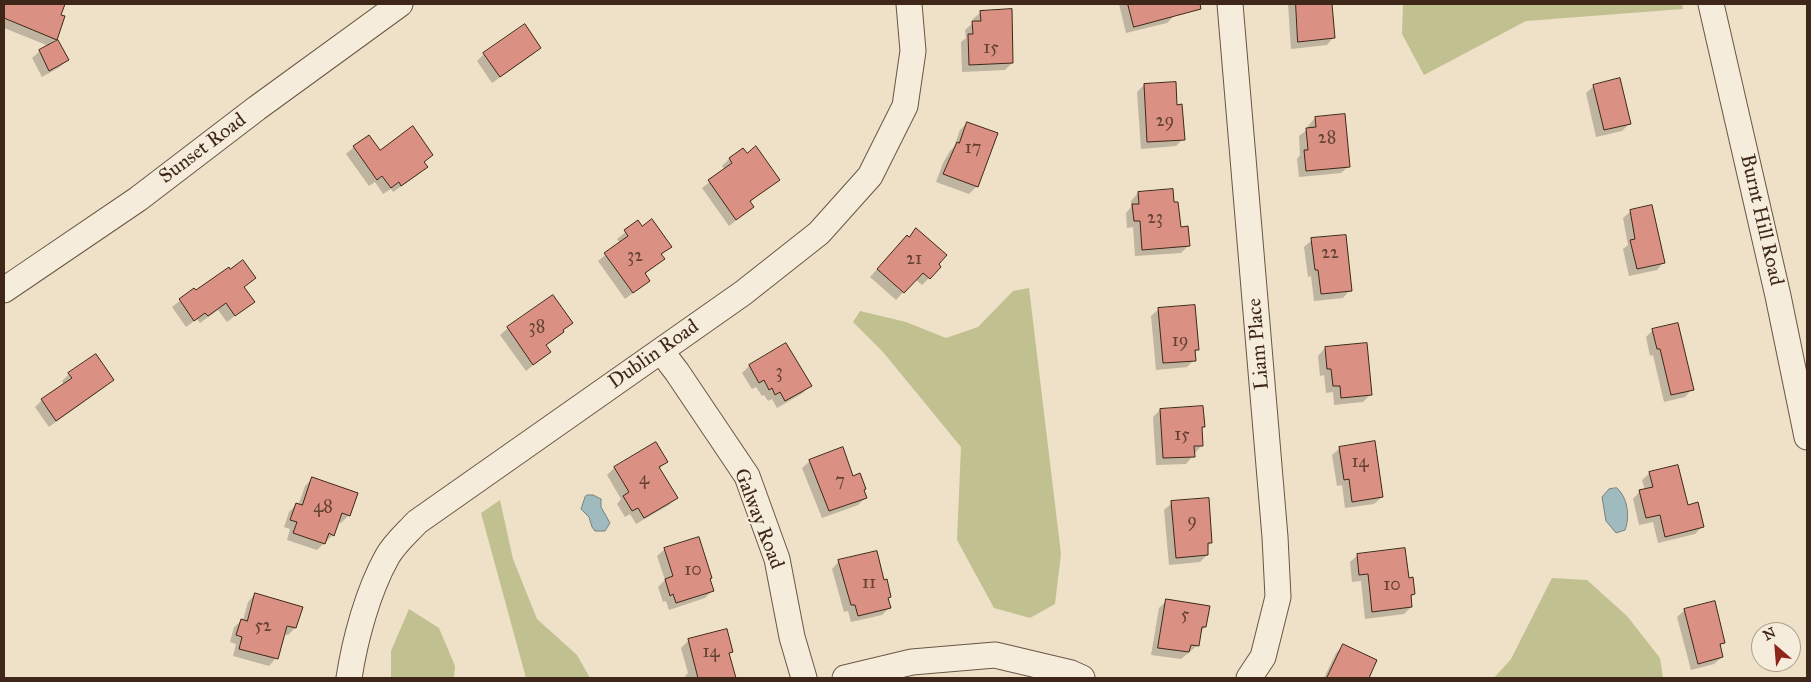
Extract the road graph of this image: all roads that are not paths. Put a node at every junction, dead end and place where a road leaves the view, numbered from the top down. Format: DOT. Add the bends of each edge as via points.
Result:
graph roads {
  1 [pos="400,4"];
  2 [pos="909,4"];
  3 [pos="1230,4"];
  4 [pos="1711,4"];
  5 [pos="4,290"];
  6 [pos="661,351"];
  7 [pos="1807,436"];
  8 [pos="349,678"];
  9 [pos="804,678"];
  10 [pos="845,678"];
  11 [pos="1082,678"];
  12 [pos="1249,678"];
  1 -- 5 [label="street, Sunset Road" via="138,199"];
  2 -- 6 [label="street, Dublin Road" via="913,51 904,106 870,176 819,233 743,293"];
  3 -- 12 [label="street, Liam Place" via="1275,527 1278,597 1263,657"];
  4 -- 7 [label="street, Burnt Hill Road"];
  6 -- 8 [label="street, Dublin Road" via="417,522 387,556 367,604"];
  6 -- 9 [label="street, Galway Road" via="747,476 777,559 792,637"];
  10 -- 11 [label="street" via="912,662 995,655"];
}
